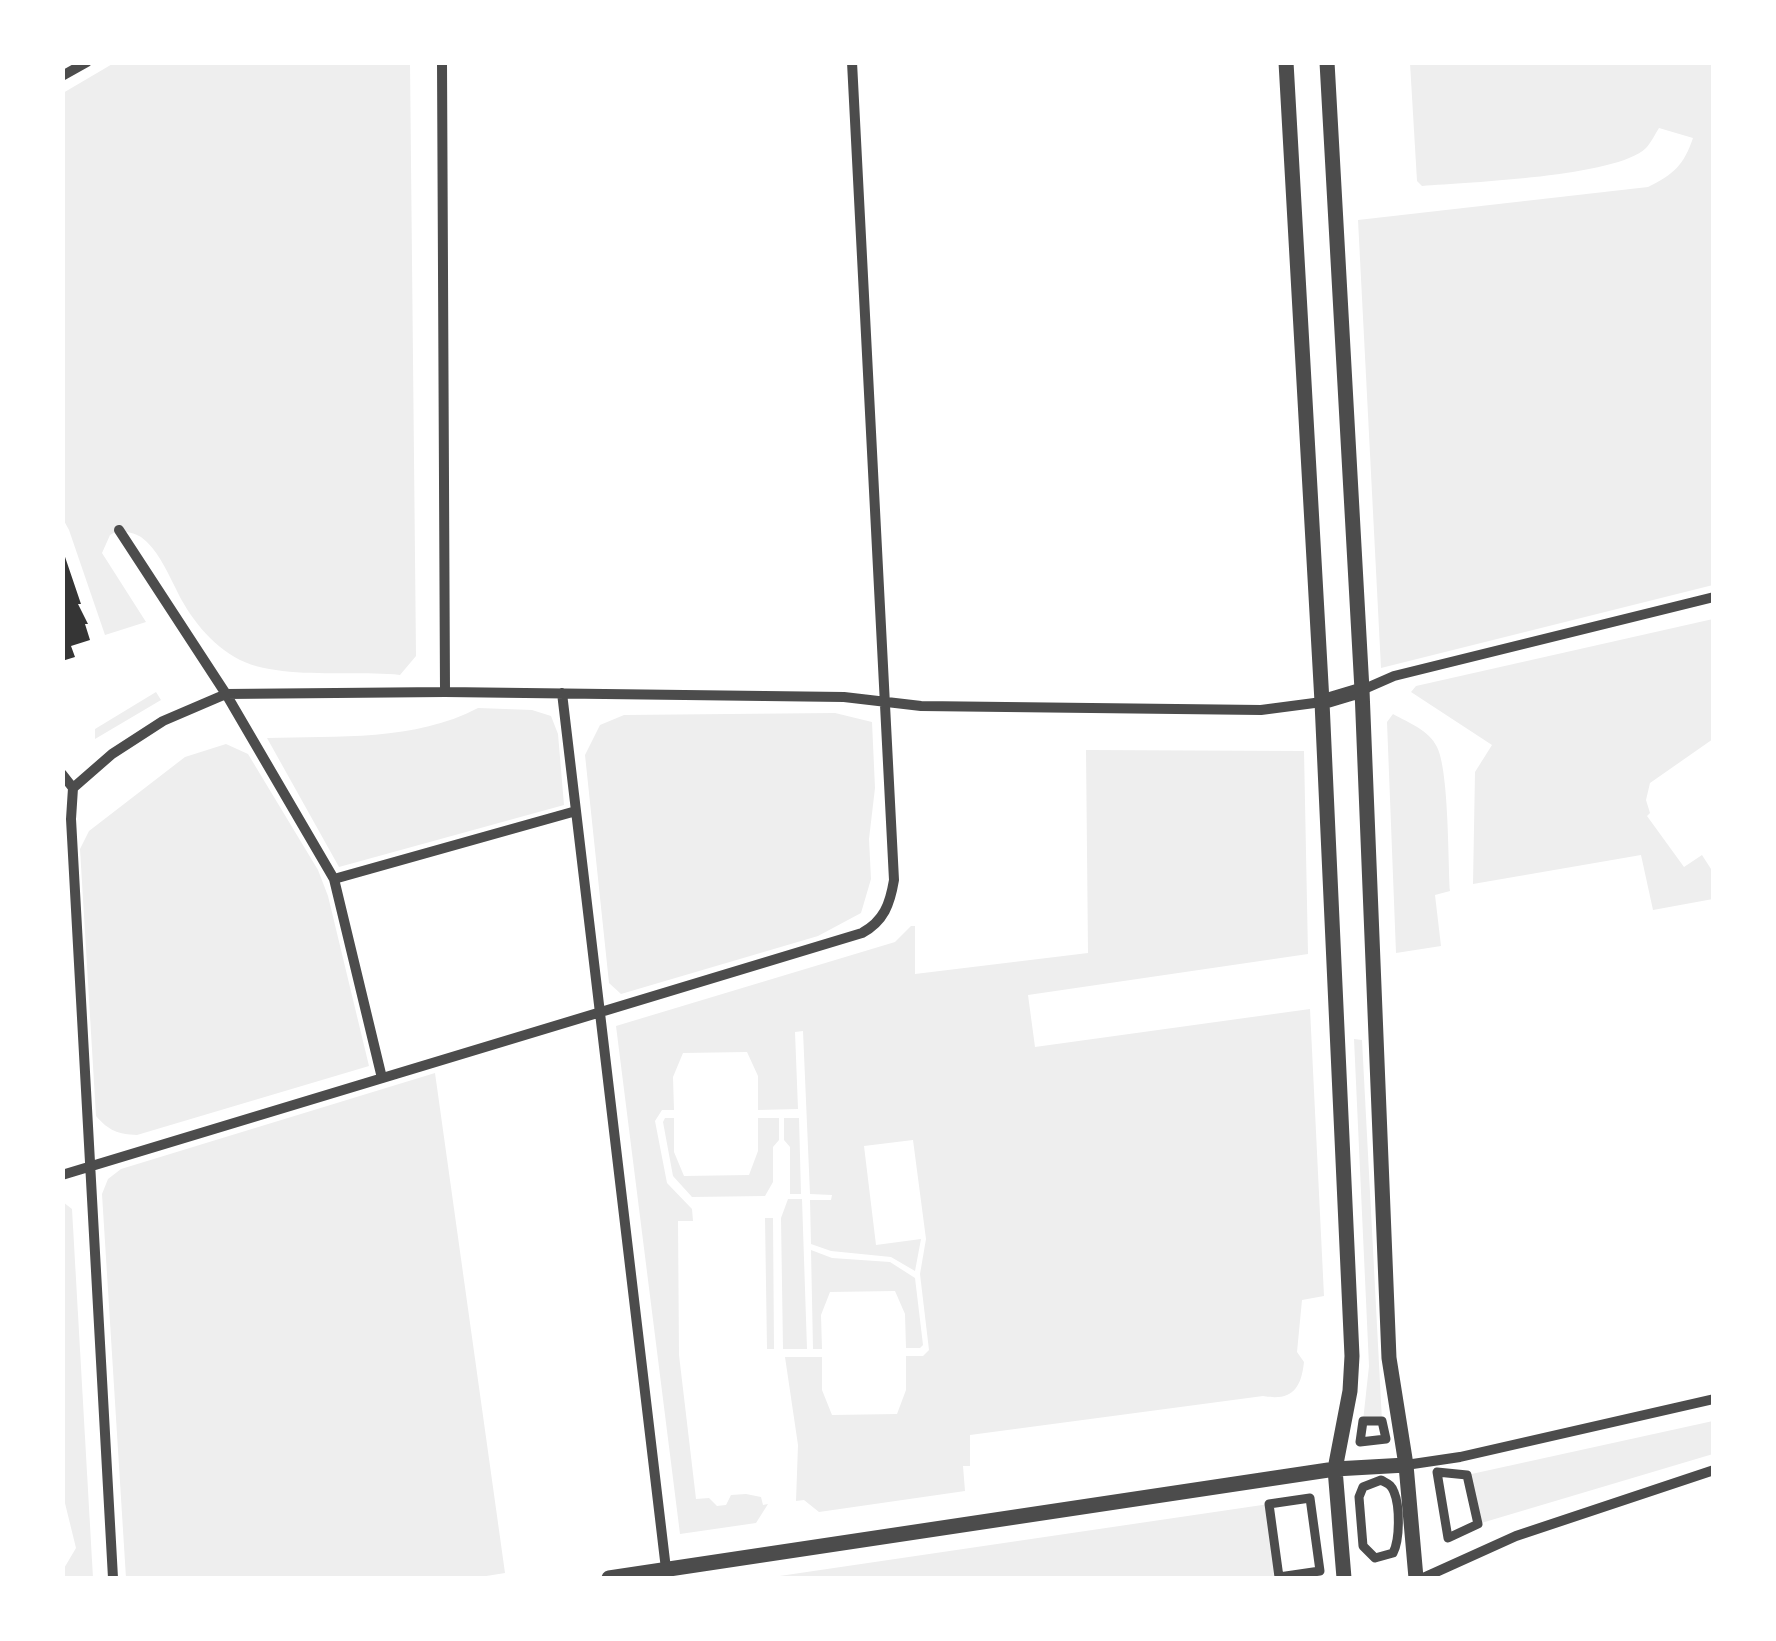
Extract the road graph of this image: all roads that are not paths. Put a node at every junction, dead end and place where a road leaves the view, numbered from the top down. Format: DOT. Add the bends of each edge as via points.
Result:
graph roads {
  1 [pos="87,62"];
  2 [pos="442,62"];
  3 [pos="852,62"];
  4 [pos="1286,62"];
  5 [pos="1327,62"];
  6 [pos="62,76"];
  7 [pos="118,530"];
  8 [pos="1714,597"];
  9 [pos="1362,690"];
  10 [pos="444,692"];
  11 [pos="562,693"];
  12 [pos="226,694"];
  13 [pos="883,700"];
  14 [pos="1322,702"];
  15 [pos="62,774"];
  16 [pos="74,788"];
  17 [pos="576,812"];
  18 [pos="334,879"];
  19 [pos="599,1012"];
  20 [pos="382,1078"];
  21 [pos="90,1167"];
  22 [pos="62,1175"];
  23 [pos="1714,1399"];
  24 [pos="1406,1465"];
  25 [pos="1335,1468"];
  26 [pos="1714,1470"];
  27 [pos="1478,1524"];
  28 [pos="1387,1556"];
  29 [pos="1320,1571"];
  30 [pos="666,1574"];
  31 [pos="112,1578"];
  32 [pos="609,1578"];
  33 [pos="1344,1578"];
  34 [pos="1416,1578"];
  35 [pos="1424,1578"];
  1 -- 6 [label="street"];
  2 -- 10 [label="street"];
  3 -- 13 [label="street"];
  4 -- 14 [label="street"];
  5 -- 9 [label="street"];
  7 -- 12 [label="street"];
  8 -- 9 [label="street" via="1394,676"];
  9 -- 14 [label="street"];
  9 -- 24 [label="street" via="1389,1358"];
  10 -- 11 [label="street"];
  10 -- 12 [label="street"];
  11 -- 13 [label="street"];
  11 -- 17 [label="street"];
  12 -- 16 [label="street" via="162,720"];
  12 -- 18 [label="street"];
  13 -- 14 [label="street" via="1220,710"];
  13 -- 19 [label="street" via="894,880 874,926"];
  14 -- 25 [label="street" via="1352,1356"];
  15 -- 16 [label="street"];
  16 -- 21 [label="street"];
  17 -- 18 [label="street"];
  17 -- 19 [label="street"];
  18 -- 20 [label="street"];
  19 -- 20 [label="street"];
  19 -- 30 [label="street"];
  20 -- 21 [label="street"];
  21 -- 22 [label="street"];
  21 -- 31 [label="street"];
  23 -- 24 [label="street"];
  24 -- 25 [label="street"];
  24 -- 34 [label="street"];
  25 -- 30 [label="street"];
  25 -- 33 [label="street"];
  26 -- 35 [label="street" via="1516,1536"];
  27 -- 27 [label="street" via="1467,1475 1437,1472 1448,1538"];
  28 -- 28 [label="street" via="1375,1558 1363,1546 1360,1492 1380,1480 1395,1494 1398,1543"];
  29 -- 29 [label="street" via="1310,1498 1269,1504 1279,1577"];
  30 -- 32 [label="street"];
}
